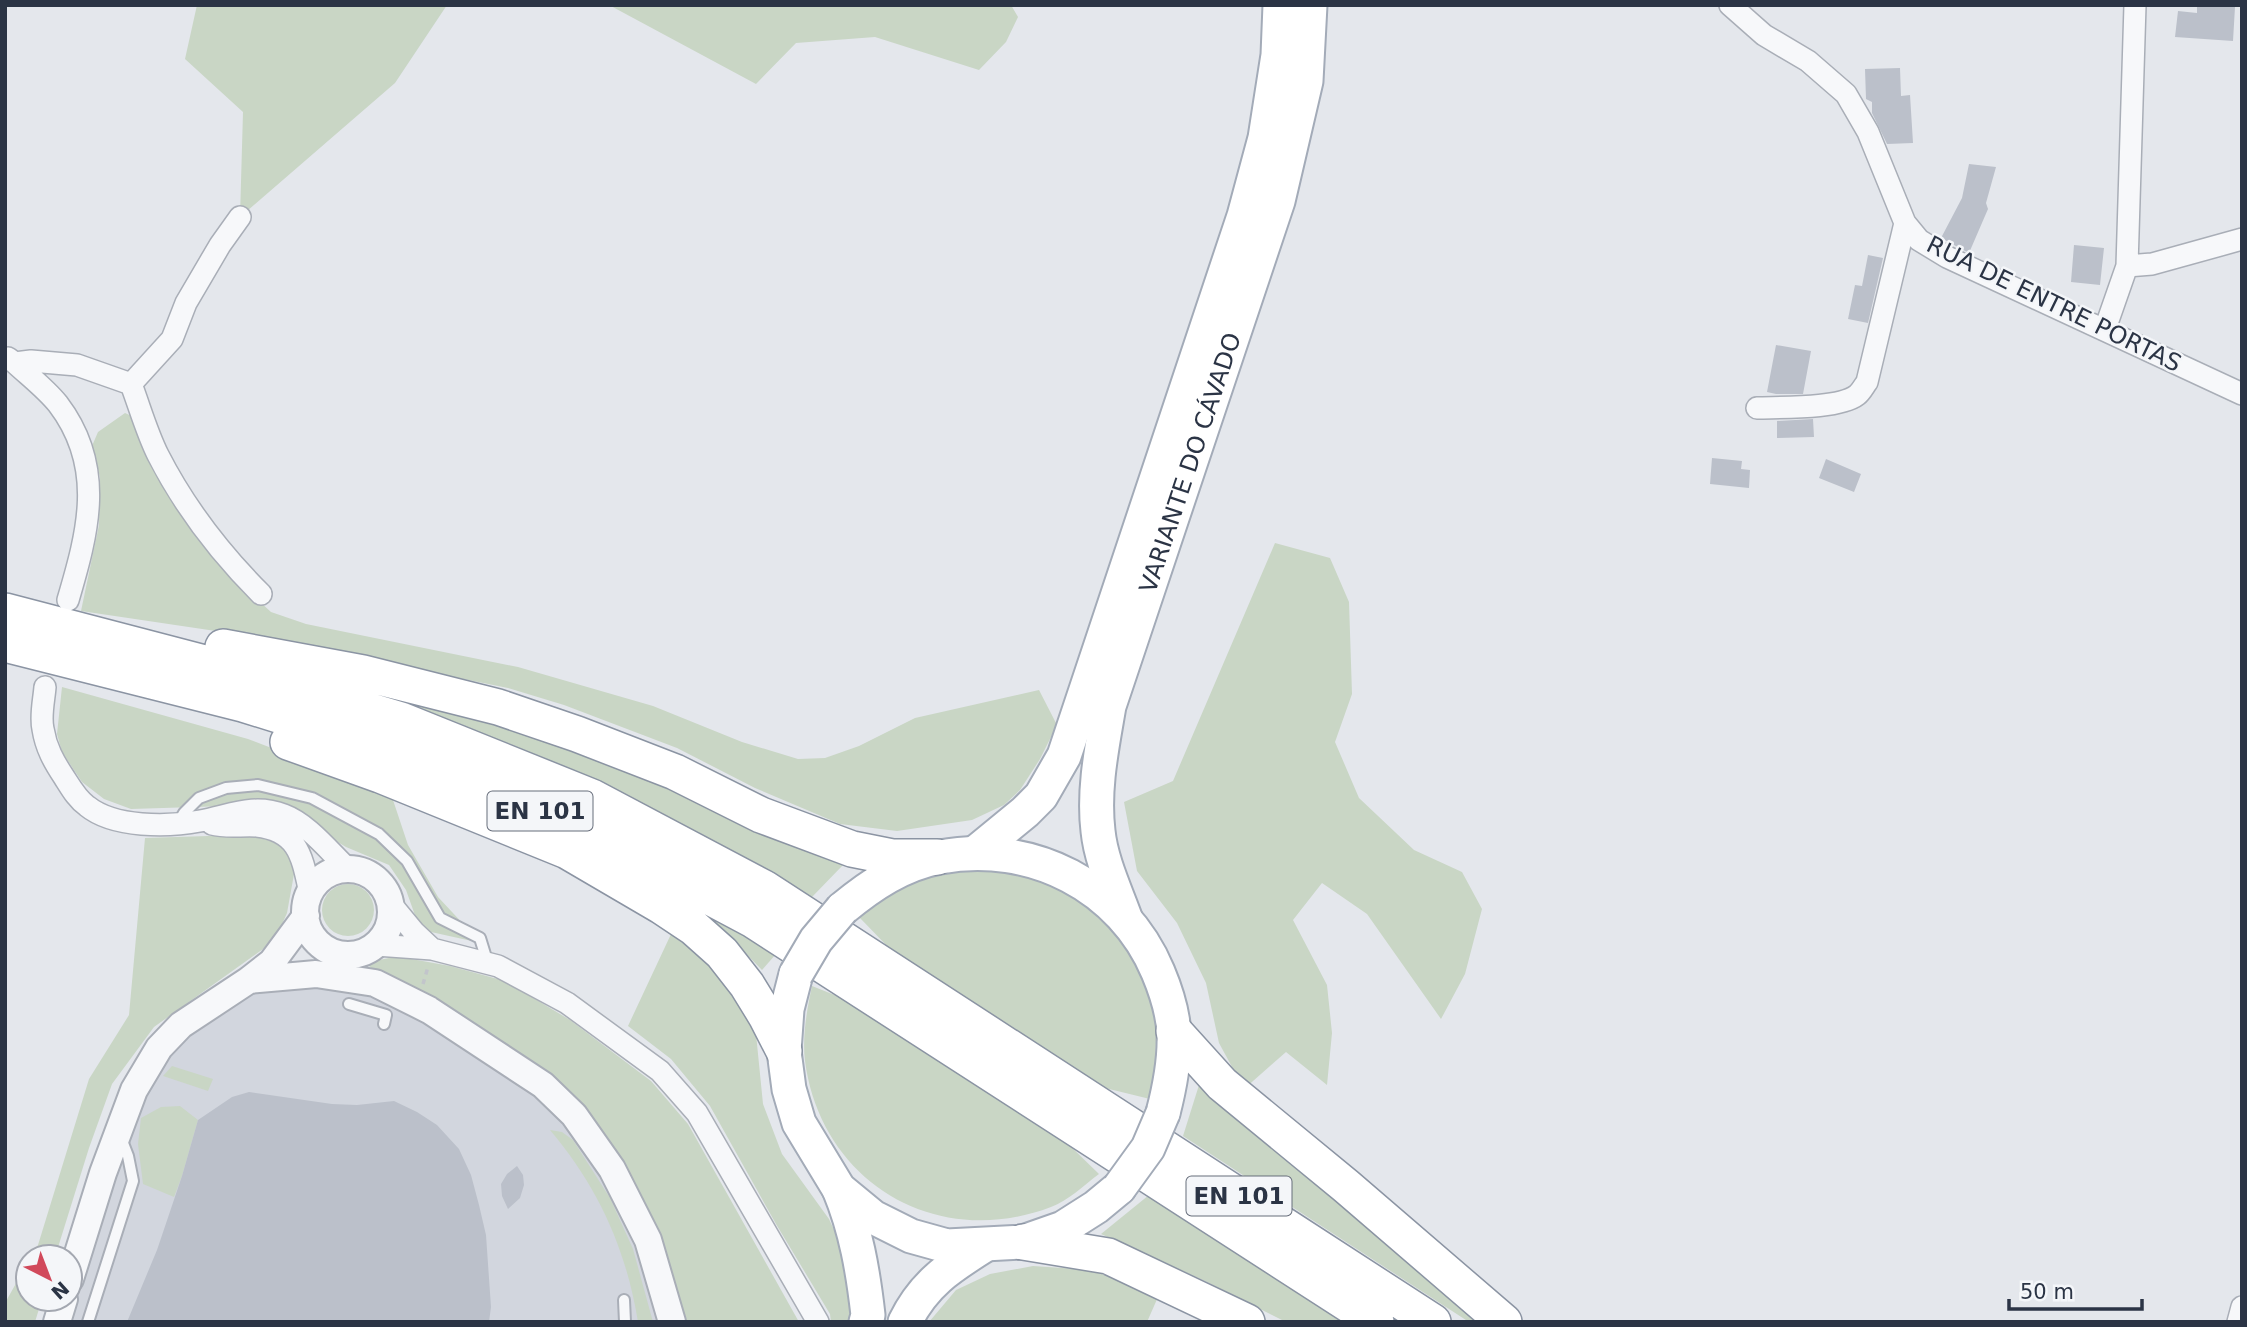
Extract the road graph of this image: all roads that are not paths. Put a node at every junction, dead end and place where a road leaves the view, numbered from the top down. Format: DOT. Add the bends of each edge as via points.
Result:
graph roads {
  1 [pos="1280,5"];
  2 [pos="1310,5"];
  3 [pos="1730,5"];
  4 [pos="2135,5"];
  5 [pos="240,217"];
  6 [pos="1905,223"];
  7 [pos="2242,239"];
  8 [pos="2127,266"];
  9 [pos="2105,329"];
  10 [pos="10,360"];
  11 [pos="131,384"];
  12 [pos="2242,394"];
  13 [pos="1757,408"];
  14 [pos="261,594"];
  15 [pos="68,600"];
  16 [pos="5,611"];
  17 [pos="5,644"];
  18 [pos="86,648"];
  19 [pos="45,687"];
  20 [pos="189,822"];
  21 [pos="975,853"];
  22 [pos="937,857"];
  23 [pos="348,869"];
  24 [pos="390,903"];
  25 [pos="308,904"];
  26 [pos="1126,920"];
  27 [pos="376,945"];
  28 [pos="432,949"];
  29 [pos="340,953"];
  30 [pos="272,962"];
  31 [pos="488,964"];
  32 [pos="249,980"];
  33 [pos="375,983"];
  34 [pos="349,1004"];
  35 [pos="384,1024"];
  36 [pos="1174,1031"];
  37 [pos="784,1051"];
  38 [pos="118,1132"];
  39 [pos="839,1189"];
  40 [pos="1023,1242"];
  41 [pos="81,1243"];
  42 [pos="985,1245"];
  43 [pos="624,1300"];
  44 [pos="2242,1307"];
  45 [pos="88,1322"];
  46 [pos="625,1322"];
  47 [pos="672,1322"];
  48 [pos="818,1322"];
  49 [pos="866,1322"];
  50 [pos="905,1322"];
  51 [pos="1247,1322"];
  52 [pos="1376,1322"];
  53 [pos="1433,1322"];
  54 [pos="1504,1322"];
  55 [pos="2238,1322"];
  1 -- 21 [label="main road, VARIANTE DO CÁVADO" via="1278,55 1265,138 1244,216 1064,756 1041,796"];
  2 -- 26 [label="main road, VARIANTE DO CÁVADO" via="1306,81 1278,201 1109,706 1100,760 1098,833"];
  3 -- 6 [label="street, RUA DE ENTRE PORTAS" via="1846,94 1868,132"];
  4 -- 8 [label="street"];
  5 -- 11 [label="street" via="186,303 172,340"];
  6 -- 9 [label="street, RUA DE ENTRE PORTAS" via="1919,240 1947,257"];
  6 -- 13 [label="street" via="1867,382 1858,394 1808,407"];
  7 -- 8 [label="street" via="2152,264"];
  8 -- 9 [label="street"];
  9 -- 12 [label="street, RUA DE ENTRE PORTAS"];
  10 -- 11 [label="street" via="77,365"];
  10 -- 15 [label="street" via="57,404 79,439 89,480 89,517"];
  11 -- 14 [label="street" via="158,455 198,521"];
  16 -- 18 [label="highway, EN 101"];
  17 -- 18 [label="highway, EN 101"];
  18 -- 22 [label="highway" via="147,632 350,671 498,707 676,772 761,815 852,849 892,857"];
  18 -- 37 [label="highway" via="112,687 206,711 380,775 567,851 661,905 722,953 747,985"];
  18 -- 52 [label="highway, EN 101" via="390,750 578,827 753,920"];
  18 -- 53 [label="highway, EN 101" via="250,675 401,720 592,797 764,888"];
  19 -- 20 [label="street" via="42,727 51,758 88,807 142,825"];
  20 -- 23 [label="street" via="231,812 283,814 305,827"];
  20 -- 25 [label="street" via="257,826 291,839 301,853"];
  20 -- 31 [label="lane" via="184,813 199,798 226,788 258,785 312,798 379,834 407,861 440,918 480,938"];
  21 -- 22 [label="main road"];
  21 -- 26 [label="main road" via="1015,856 1064,872 1108,901"];
  22 -- 37 [label="main road, bridge" via="870,886 842,909 816,940 796,974 787,1009"];
  23 -- 24 [label="street" via="376,879"];
  23 -- 25 [label="street" via="319,880"];
  24 -- 27 [label="street" via="390,920"];
  24 -- 28 [label="street"];
  25 -- 29 [label="street" via="309,930 317,942"];
  25 -- 30 [label="street"];
  26 -- 36 [label="main road" via="1150,953 1166,991"];
  27 -- 28 [label="street"];
  27 -- 29 [label="street" via="364,952"];
  28 -- 31 [label="street"];
  29 -- 30 [label="street" via="304,950"];
  29 -- 33 [label="street" via="361,963"];
  30 -- 32 [label="street"];
  31 -- 48 [label="street" via="567,1003 660,1071 698,1113"];
  32 -- 33 [label="street" via="316,974"];
  32 -- 38 [label="street" via="181,1025 159,1048 134,1090"];
  33 -- 47 [label="street" via="429,1010 507,1060 543,1085 573,1115 612,1169 648,1240"];
  34 -- 35 [label="lane" via="386,1015"];
  36 -- 40 [label="main road, bridge" via="1173,1072 1148,1148 1119,1188 1096,1207 1063,1228"];
  36 -- 54 [label="highway" via="1222,1084"];
  37 -- 39 [label="main road" via="799,1123"];
  38 -- 41 [label="street"];
  38 -- 45 [label="lane" via="133,1181"];
  39 -- 42 [label="main road" via="873,1217 911,1236 947,1246"];
  39 -- 49 [label="main road" via="860,1254"];
  40 -- 42 [label="main road"];
  40 -- 51 [label="highway" via="1108,1256"];
  42 -- 50 [label="main road" via="921,1293"];
  43 -- 46 [label="lane"];
  44 -- 55 [label="street"];
}
